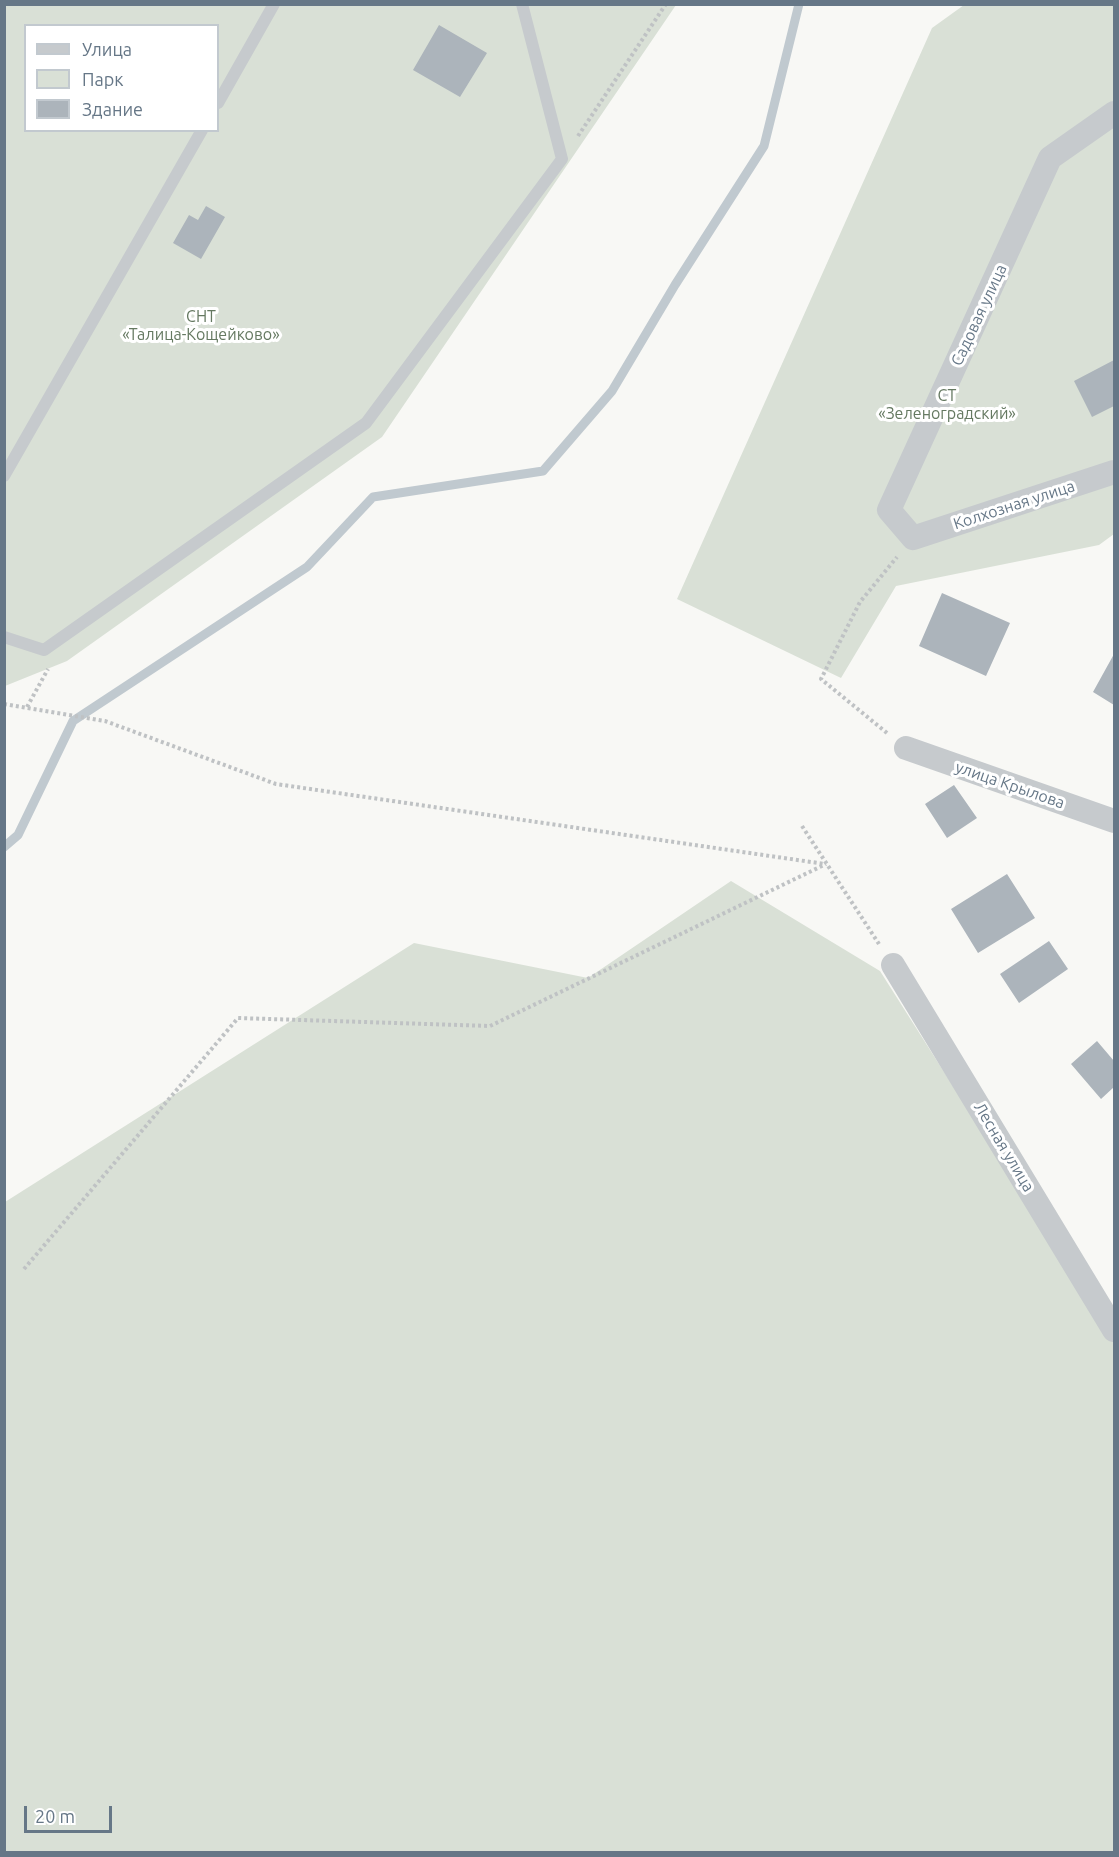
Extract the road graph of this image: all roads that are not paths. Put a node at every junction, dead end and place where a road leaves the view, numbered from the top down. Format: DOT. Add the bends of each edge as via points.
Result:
graph roads {
  1 [pos="274,4"];
  2 [pos="522,4"];
  3 [pos="219,102"];
  4 [pos="1114,113"];
  5 [pos="201,132"];
  6 [pos="1114,472"];
  7 [pos="4,476"];
  8 [pos="913,538"];
  9 [pos="4,637"];
  10 [pos="906,748"];
  11 [pos="1114,821"];
  12 [pos="893,965"];
  13 [pos="1114,1330"];
  1 -- 3 [label="lane"];
  2 -- 9 [label="lane" via="562,159 366,423 44,650"];
  4 -- 8 [label="street, Садовая улица" via="1050,158 890,510"];
  5 -- 7 [label="lane"];
  6 -- 8 [label="street, Колхозная улица"];
  10 -- 11 [label="street, улица Крылова"];
  12 -- 13 [label="street, Лесная улица"];
}
